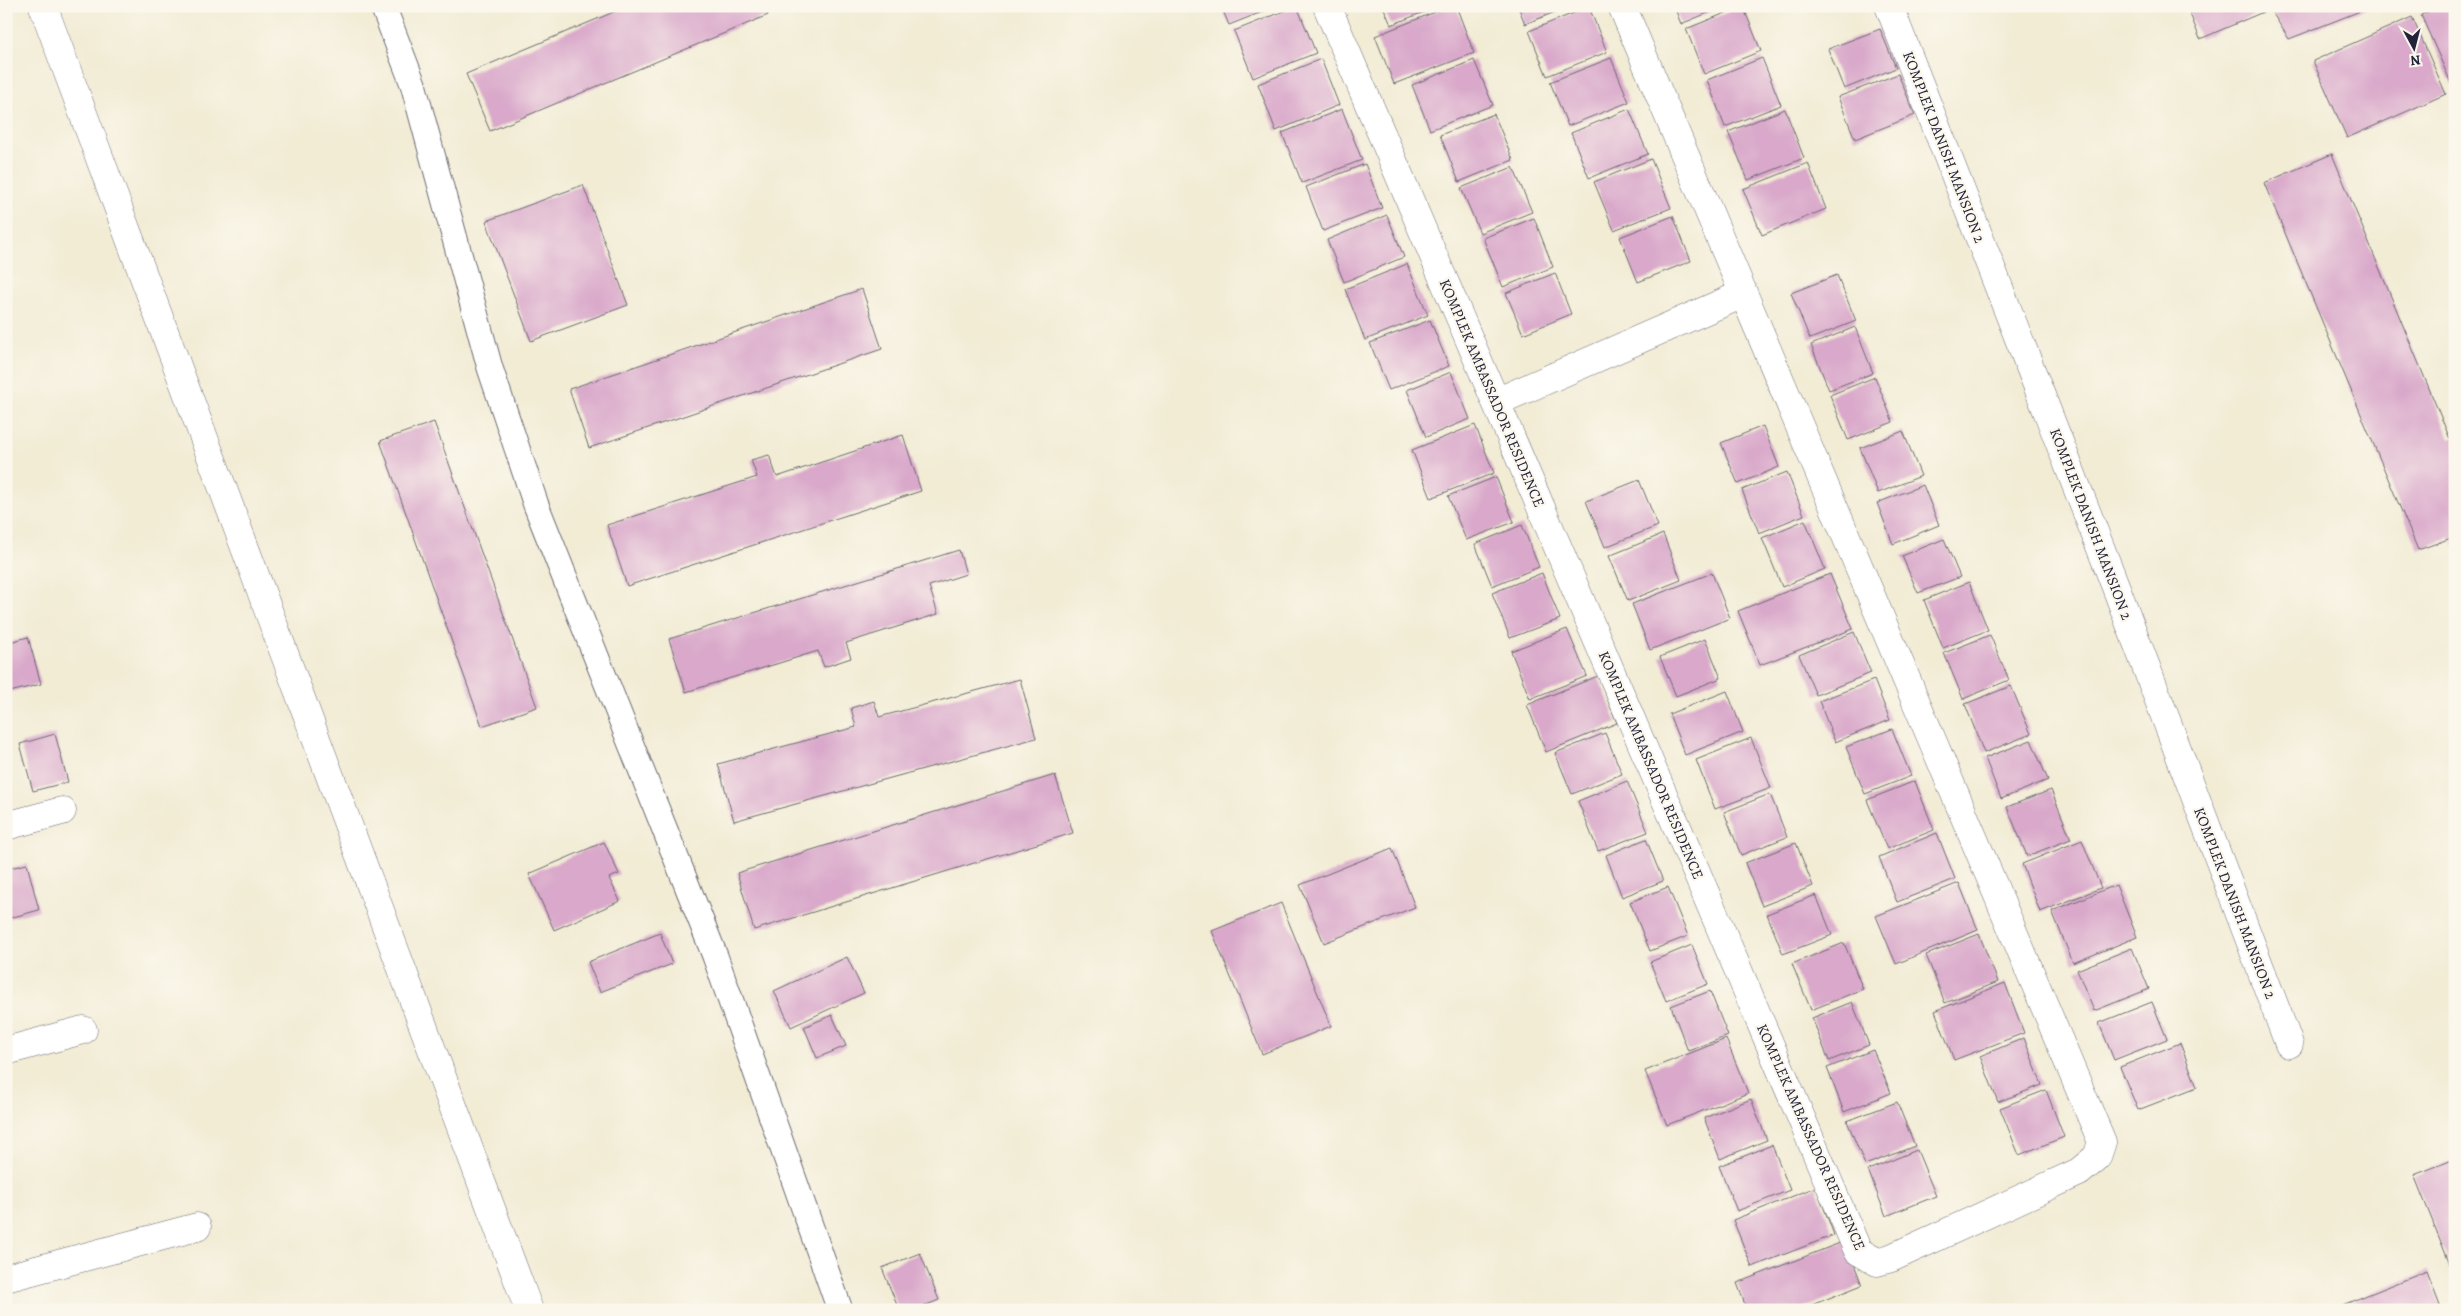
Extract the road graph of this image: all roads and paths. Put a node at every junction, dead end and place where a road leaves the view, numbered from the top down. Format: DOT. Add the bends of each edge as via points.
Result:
graph roads {
  1 [pos="42,6"];
  2 [pos="383,6"];
  3 [pos="1327,6"];
  4 [pos="1622,6"];
  5 [pos="1889,6"];
  6 [pos="1743,294"];
  7 [pos="1496,402"];
  8 [pos="62,811"];
  9 [pos="6,826"];
  10 [pos="83,1030"];
  11 [pos="2289,1044"];
  12 [pos="6,1051"];
  13 [pos="197,1227"];
  14 [pos="6,1278"];
  15 [pos="529,1310"];
  16 [pos="840,1310"];
  1 -- 15 [label="street"];
  2 -- 16 [label="lane" via="412,84 490,368 536,506 715,956"];
  3 -- 7 [label="street, KOMPLEK AMBASSADOR RESIDENCE"];
  4 -- 6 [label="street, KOMPLEK AMBASSADOR RESIDENCE"];
  5 -- 11 [label="street, KOMPLEK DANISH MANSION 2" via="2117,590"];
  6 -- 7 [label="street"];
  6 -- 7 [label="street, KOMPLEK AMBASSADOR RESIDENCE" via="2102,1142 2097,1157 2080,1172 1892,1258 1876,1262 1858,1251"];
  8 -- 9 [label="street"];
  10 -- 12 [label="street"];
  13 -- 14 [label="street"];
}
